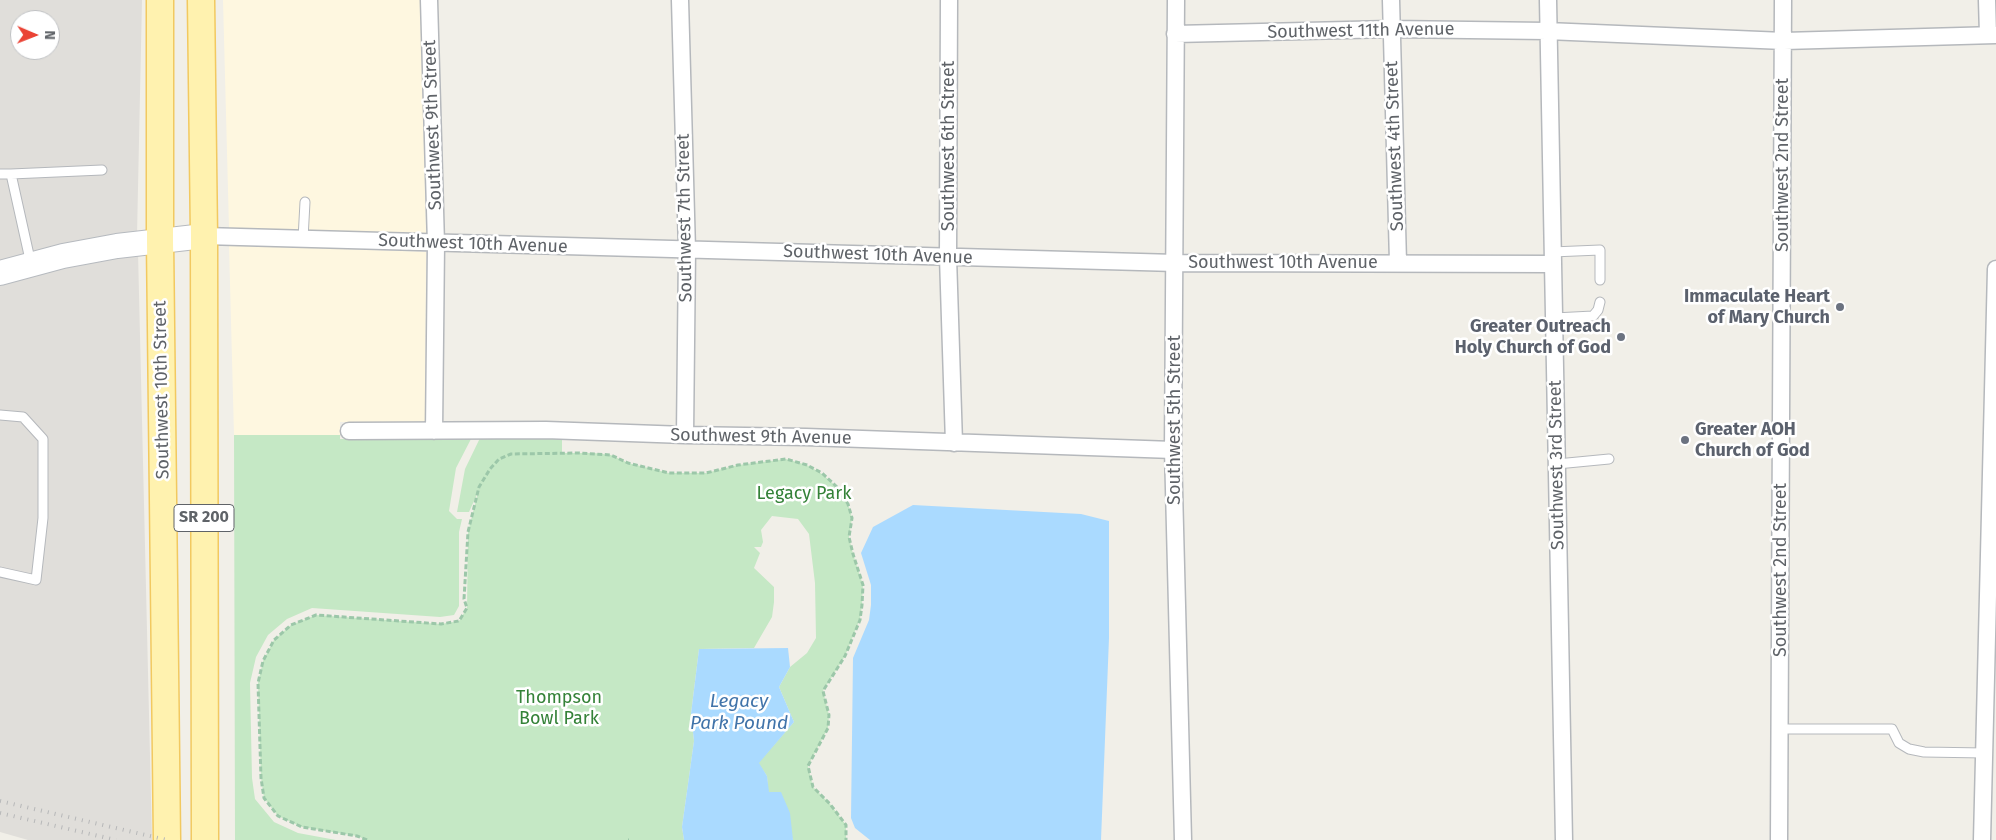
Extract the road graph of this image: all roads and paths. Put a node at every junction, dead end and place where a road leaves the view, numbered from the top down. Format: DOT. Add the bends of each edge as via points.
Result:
graph roads {
  1 [pos="160,0"];
  2 [pos="201,0"];
  3 [pos="429,0"];
  4 [pos="680,0"];
  5 [pos="949,0"];
  6 [pos="1176,0"];
  7 [pos="1391,0"];
  8 [pos="1548,0"];
  9 [pos="1783,0"];
  10 [pos="1987,0"];
  11 [pos="1392,29"];
  12 [pos="1547,31"];
  13 [pos="1176,34"];
  14 [pos="1992,35"];
  15 [pos="1784,41"];
  16 [pos="102,170"];
  17 [pos="0,174"];
  18 [pos="11,174"];
  19 [pos="305,202"];
  20 [pos="204,236"];
  21 [pos="303,240"];
  22 [pos="160,241"];
  23 [pos="436,244"];
  24 [pos="687,250"];
  25 [pos="948,257"];
  26 [pos="1553,258"];
  27 [pos="1398,262"];
  28 [pos="1176,263"];
  29 [pos="31,265"];
  30 [pos="1996,269"];
  31 [pos="0,273"];
  32 [pos="1600,280"];
  33 [pos="1600,302"];
  34 [pos="1554,318"];
  35 [pos="0,415"];
  36 [pos="349,431"];
  37 [pos="434,431"];
  38 [pos="685,435"];
  39 [pos="954,443"];
  40 [pos="1173,450"];
  41 [pos="1609,459"];
  42 [pos="1557,464"];
  43 [pos="0,572"];
  44 [pos="1780,729"];
  45 [pos="1984,753"];
  46 [pos="168,840"];
  47 [pos="205,840"];
  48 [pos="367,840"];
  49 [pos="846,840"];
  50 [pos="1183,840"];
  51 [pos="1564,840"];
  52 [pos="1779,840"];
  53 [pos="1982,840"];
  1 -- 22 [label="main road, Southwest 10th Street / SR 200"];
  2 -- 20 [label="main road, SR 200"];
  3 -- 23 [label="street, Southwest 9th Street"];
  4 -- 24 [label="street, Southwest 7th Street"];
  5 -- 25 [label="street, Southwest 6th Street"];
  6 -- 13 [label="street, Southwest 5th Street"];
  7 -- 11 [label="street, Southwest 4th Street"];
  8 -- 12 [label="street, Southwest 3rd Street"];
  9 -- 15 [label="street, Southwest 2nd Street"];
  10 -- 14 [label="street"];
  11 -- 12 [label="street, Southwest 11th Avenue"];
  11 -- 13 [label="street, Southwest 11th Avenue"];
  11 -- 27 [label="street, Southwest 4th Street"];
  12 -- 15 [label="street, Southwest 11th Avenue"];
  12 -- 26 [label="street, Southwest 3rd Street"];
  13 -- 28 [label="street, Southwest 5th Street"];
  14 -- 15 [label="street, Southwest 11th Avenue"];
  15 -- 44 [label="street, Southwest 2nd Street"];
  16 -- 18 [label="lane"];
  17 -- 18 [label="lane"];
  18 -- 29 [label="lane"];
  19 -- 21 [label="lane"];
  20 -- 21 [label="street, Southwest 10th Avenue"];
  20 -- 22 [label="street"];
  20 -- 47 [label="main road, SR 200"];
  21 -- 23 [label="street, Southwest 10th Avenue"];
  22 -- 29 [label="street" via="117,246"];
  22 -- 46 [label="main road, Southwest 10th Street / SR 200"];
  23 -- 24 [label="street, Southwest 10th Avenue"];
  23 -- 37 [label="street, Southwest 9th Street"];
  24 -- 25 [label="street, Southwest 10th Avenue"];
  24 -- 38 [label="street, Southwest 7th Street"];
  25 -- 28 [label="street, Southwest 10th Avenue"];
  25 -- 39 [label="street, Southwest 6th Street"];
  26 -- 27 [label="street, Southwest 10th Avenue"];
  26 -- 32 [label="lane" via="1600,250"];
  26 -- 34 [label="street, Southwest 3rd Street"];
  27 -- 28 [label="street, Southwest 10th Avenue"];
  28 -- 40 [label="street, Southwest 5th Street"];
  29 -- 31 [label="street"];
  30 -- 45 [label="street"];
  33 -- 34 [label="lane" via="1593,316"];
  34 -- 42 [label="street, Southwest 3rd Street"];
  35 -- 43 [label="lane" via="23,417 43,439 43,518 36,580"];
  36 -- 37 [label="street, Southwest 9th Avenue"];
  37 -- 38 [label="street, Southwest 9th Avenue" via="546,430"];
  38 -- 39 [label="street, Southwest 9th Avenue"];
  39 -- 40 [label="street, Southwest 9th Avenue"];
  40 -- 50 [label="street, Southwest 5th Street"];
  41 -- 42 [label="lane"];
  42 -- 51 [label="street, Southwest 3rd Street"];
  44 -- 45 [label="lane" via="1892,730 1899,743 1909,749"];
  44 -- 52 [label="street, Southwest 2nd Street"];
  45 -- 53 [label="street"];
  48 -- 49 [label="path" via="302,827 278,816 264,798 260,778 258,682 263,660 274,640 291,625 316,615 441,624 459,621 467,608 464,599 468,532 479,487 490,469 499,459 511,454 579,453 611,456 669,473 706,473 786,458 807,465 837,487 852,518 849,537 863,585 862,605 860,620 845,656 823,691 829,714 828,728 808,766 813,787 846,825"];
}
